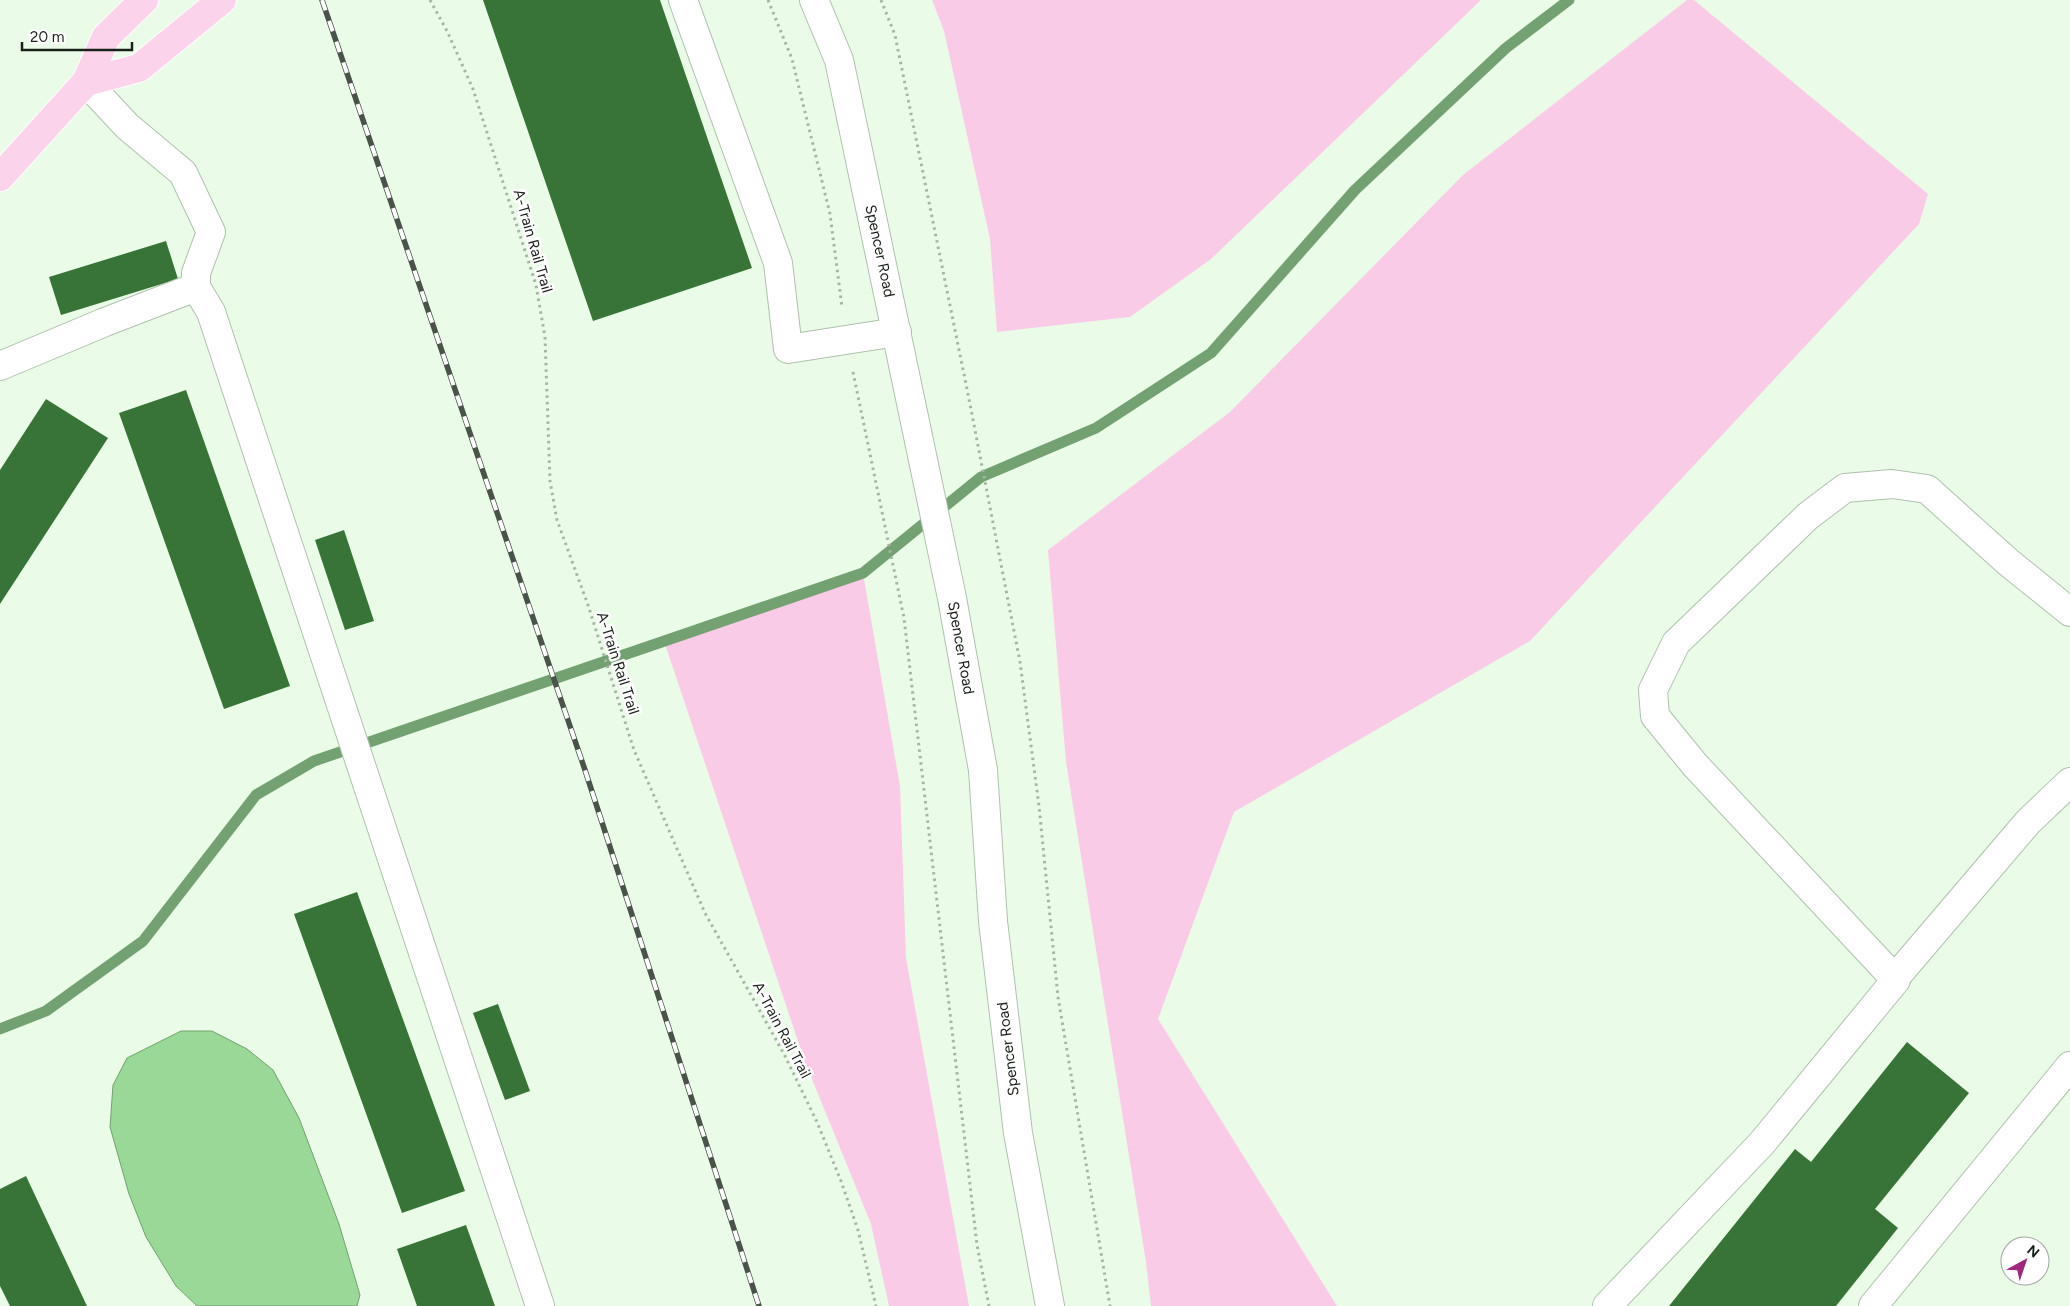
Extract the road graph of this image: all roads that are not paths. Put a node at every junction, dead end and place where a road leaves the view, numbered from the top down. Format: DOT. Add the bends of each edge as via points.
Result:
graph roads {
  1 [pos="144,0"];
  2 [pos="222,0"];
  3 [pos="682,0"];
  4 [pos="814,0"];
  5 [pos="86,82"];
  6 [pos="0,177"];
  7 [pos="196,287"];
  8 [pos="897,332"];
  9 [pos="0,366"];
  10 [pos="2070,612"];
  11 [pos="2070,782"];
  12 [pos="1895,978"];
  13 [pos="2070,1066"];
  14 [pos="540,1306"];
  15 [pos="1050,1306"];
  16 [pos="1607,1306"];
  17 [pos="1873,1306"];
  1 -- 5 [label="main road" via="106,37"];
  2 -- 5 [label="main road" via="139,68"];
  3 -- 8 [label="street" via="778,263 788,349"];
  4 -- 8 [label="street, Spencer Road" via="839,60"];
  5 -- 6 [label="main road"];
  5 -- 7 [label="street" via="127,126 183,173 211,232 196,273"];
  7 -- 9 [label="street"];
  7 -- 14 [label="street" via="211,312"];
  8 -- 15 [label="street, Spencer Road" via="952,598 983,770 993,921 1018,1133"];
  10 -- 12 [label="street" via="2008,562 1927,489 1892,484 1845,488 1808,516 1676,643 1652,690 1655,716 1695,765"];
  11 -- 12 [label="street" via="2028,822"];
  12 -- 16 [label="street" via="1762,1143"];
  13 -- 17 [label="street"];
}
